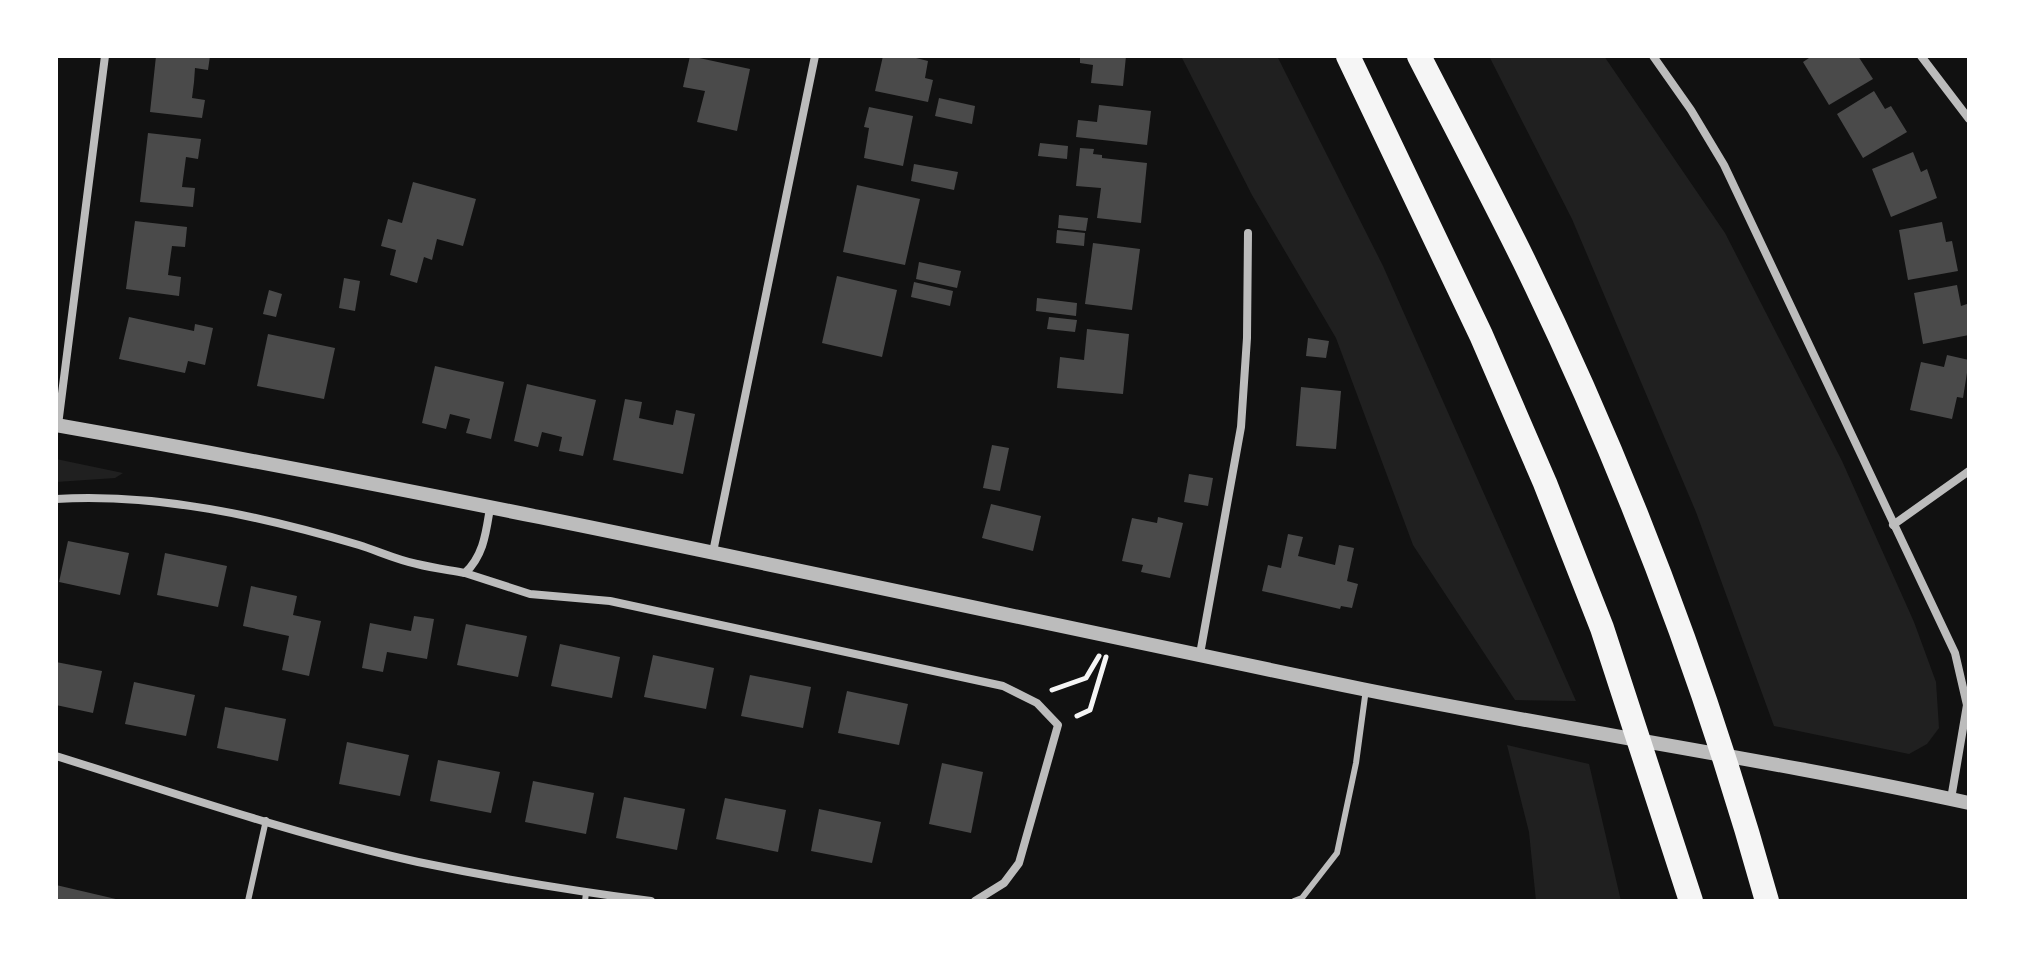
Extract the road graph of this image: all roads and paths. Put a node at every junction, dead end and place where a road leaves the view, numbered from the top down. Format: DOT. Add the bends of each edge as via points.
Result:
graph roads {
  1 [pos="105,56"];
  2 [pos="815,56"];
  3 [pos="1348,56"];
  4 [pos="1419,56"];
  5 [pos="1653,56"];
  6 [pos="1921,56"];
  7 [pos="1969,119"];
  8 [pos="1248,233"];
  9 [pos="57,425"];
  10 [pos="1969,471"];
  11 [pos="56,499"];
  12 [pos="490,508"];
  13 [pos="1893,525"];
  14 [pos="713,552"];
  15 [pos="465,573"];
  16 [pos="1113,635"];
  17 [pos="1200,654"];
  18 [pos="1366,689"];
  19 [pos="1037,703"];
  20 [pos="1058,725"];
  21 [pos="56,756"];
  22 [pos="1951,799"];
  23 [pos="1969,803"];
  24 [pos="266,820"];
  25 [pos="586,897"];
  26 [pos="248,901"];
  27 [pos="651,901"];
  28 [pos="975,901"];
  29 [pos="1294,901"];
  30 [pos="1691,901"];
  31 [pos="1767,901"];
  1 -- 9 [label="street"];
  2 -- 14 [label="street"];
  3 -- 30 [label="highway" via="1545,483 1602,628"];
  4 -- 31 [label="highway" via="1525,263 1608,450 1683,637"];
  5 -- 13 [label="street" via="1724,165"];
  6 -- 7 [label="street"];
  8 -- 17 [label="street" via="1241,427"];
  9 -- 12 [label="street"];
  10 -- 13 [label="street"];
  11 -- 15 [label="street" via="179,503"];
  12 -- 14 [label="street"];
  12 -- 15 [label="street" via="481,551"];
  13 -- 22 [label="street" via="1955,653 1967,705"];
  14 -- 16 [label="street"];
  15 -- 19 [label="street" via="530,594 610,601 1003,686"];
  16 -- 17 [label="street"];
  16 -- 19 [label="path" via="1086,678 1053,689"];
  16 -- 20 [label="path" via="1090,710"];
  17 -- 18 [label="street"];
  18 -- 22 [label="street"];
  18 -- 29 [label="lane" via="1337,853"];
  19 -- 20 [label="street"];
  20 -- 28 [label="street" via="1019,863 1004,883"];
  21 -- 24 [label="street"];
  22 -- 23 [label="street"];
  24 -- 25 [label="street" via="416,861"];
  24 -- 26 [label="lane"];
  25 -- 27 [label="street"];
}
